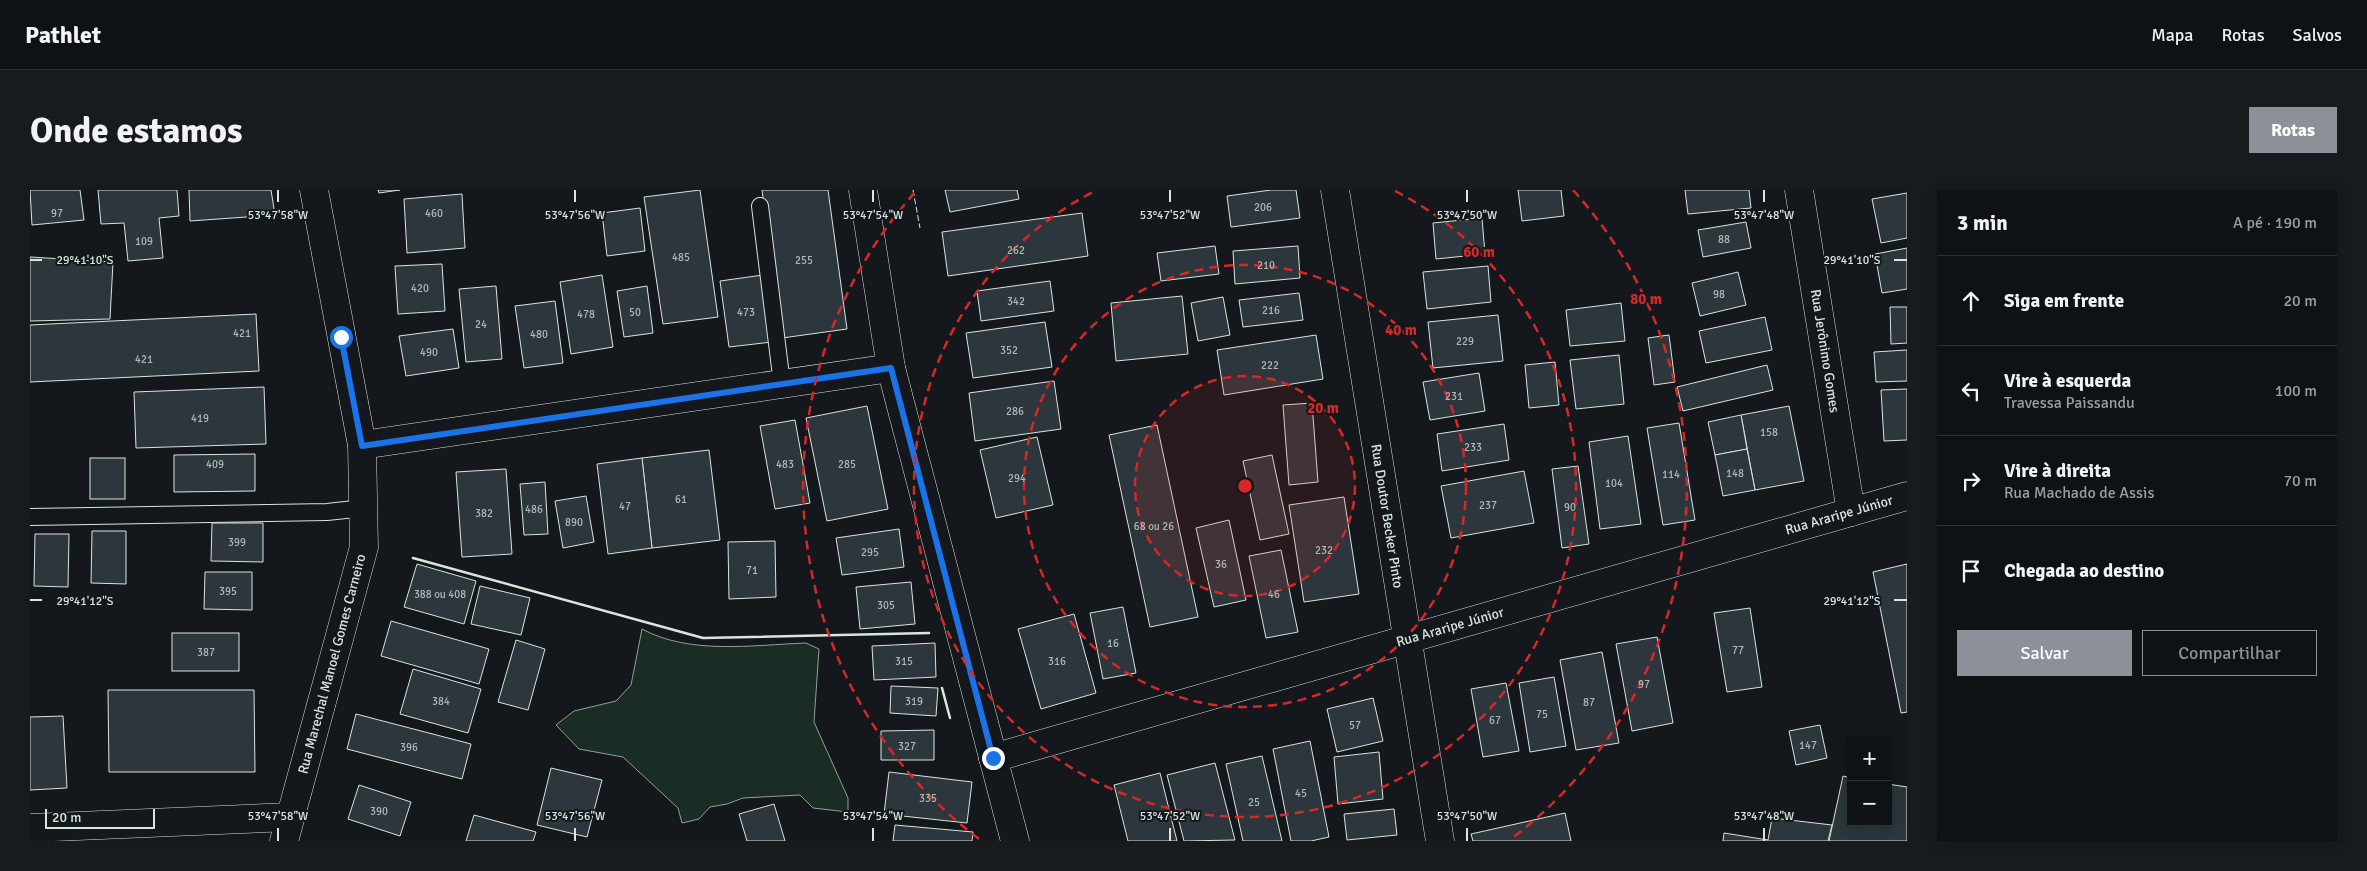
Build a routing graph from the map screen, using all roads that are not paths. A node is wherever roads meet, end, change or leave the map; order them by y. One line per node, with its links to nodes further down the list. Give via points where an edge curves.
1 (314, 190): 8 (street, Rua Marechal Manoel Gomes Carneiro)
2 (863, 190): 6 (street)
3 (1335, 190): 13 (street, Rua Doutor Becker Pinto)
4 (1799, 190): 11 (street, Rua Jerônimo Gomes)
5 (760, 206): 7 (lane)
6 (891, 368): 7 (street); 14 (street)
7 (782, 384): 8 (street)
8 (362, 446): 10 (street, Rua Marechal Manoel Gomes Carneiro)
9 (1907, 496): 11 (street, Rua Araripe Júnior)
10 (364, 508): 12 (lane, via 327,512); 16 (street, Rua Marechal Manoel Gomes Carneiro, via 364,546)
11 (1851, 512): 13 (street, Rua Araripe Júnior)
12 (30, 517)
13 (1407, 639): 14 (street, Rua Araripe Júnior); 18 (street, Rua Doutor Becker Pinto)
14 (993, 758): 17 (street)
15 (30, 828): 16 (street)
16 (287, 829)
17 (1015, 841)
18 (1440, 841)

